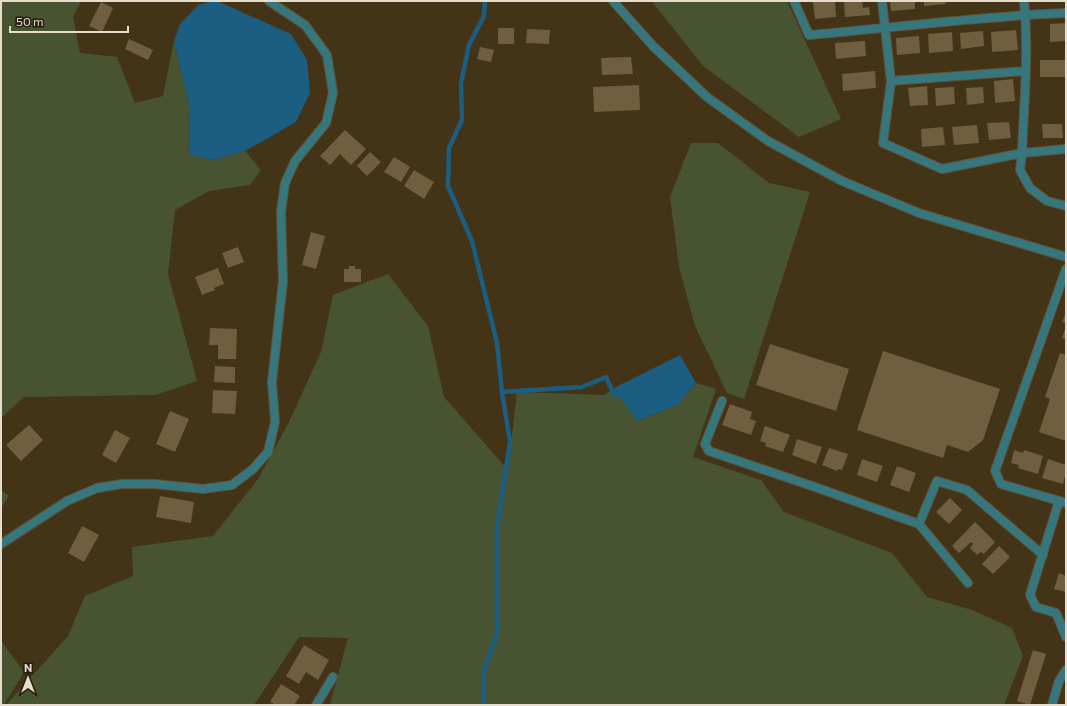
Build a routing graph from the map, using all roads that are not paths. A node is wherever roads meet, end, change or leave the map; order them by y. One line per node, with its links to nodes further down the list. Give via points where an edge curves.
1 (269, 1): 19 (street, via 305,25 327,55 333,93 326,123 295,161 285,184 281,212 283,281 272,382 276,422 268,452 253,469 232,485 203,488 122,484 97,488 66,501)
2 (613, 1): 14 (street, via 653,46 707,97 768,141 842,181 919,213)
3 (794, 1): 8 (street, via 809,35)
4 (882, 1): 8 (street)
5 (1024, 1): 7 (street)
6 (1066, 13): 7 (street)
7 (1025, 15): 8 (street); 9 (street)
8 (885, 29): 10 (street)
9 (1025, 71): 10 (street); 12 (street)
10 (891, 81): 12 (street, via 883,143 942,169)
11 (1066, 149): 12 (street)
12 (1022, 153): 13 (street, via 1020,170 1030,188 1047,201)
13 (1066, 206)
14 (1066, 257)
15 (1066, 269): 17 (street, via 995,472 1001,484)
16 (722, 401): 18 (street, via 706,444 709,451)
17 (1063, 502): 20 (street)
18 (919, 524): 20 (street, via 937,481 967,490); 21 (street)
19 (1, 544)
20 (1042, 555): 22 (street, via 1030,595 1036,607 1056,613)
21 (968, 583)
22 (1066, 637)
23 (1066, 670): 26 (street, via 1059,681)
24 (333, 677): 25 (street)
25 (316, 705)
26 (1052, 705)

